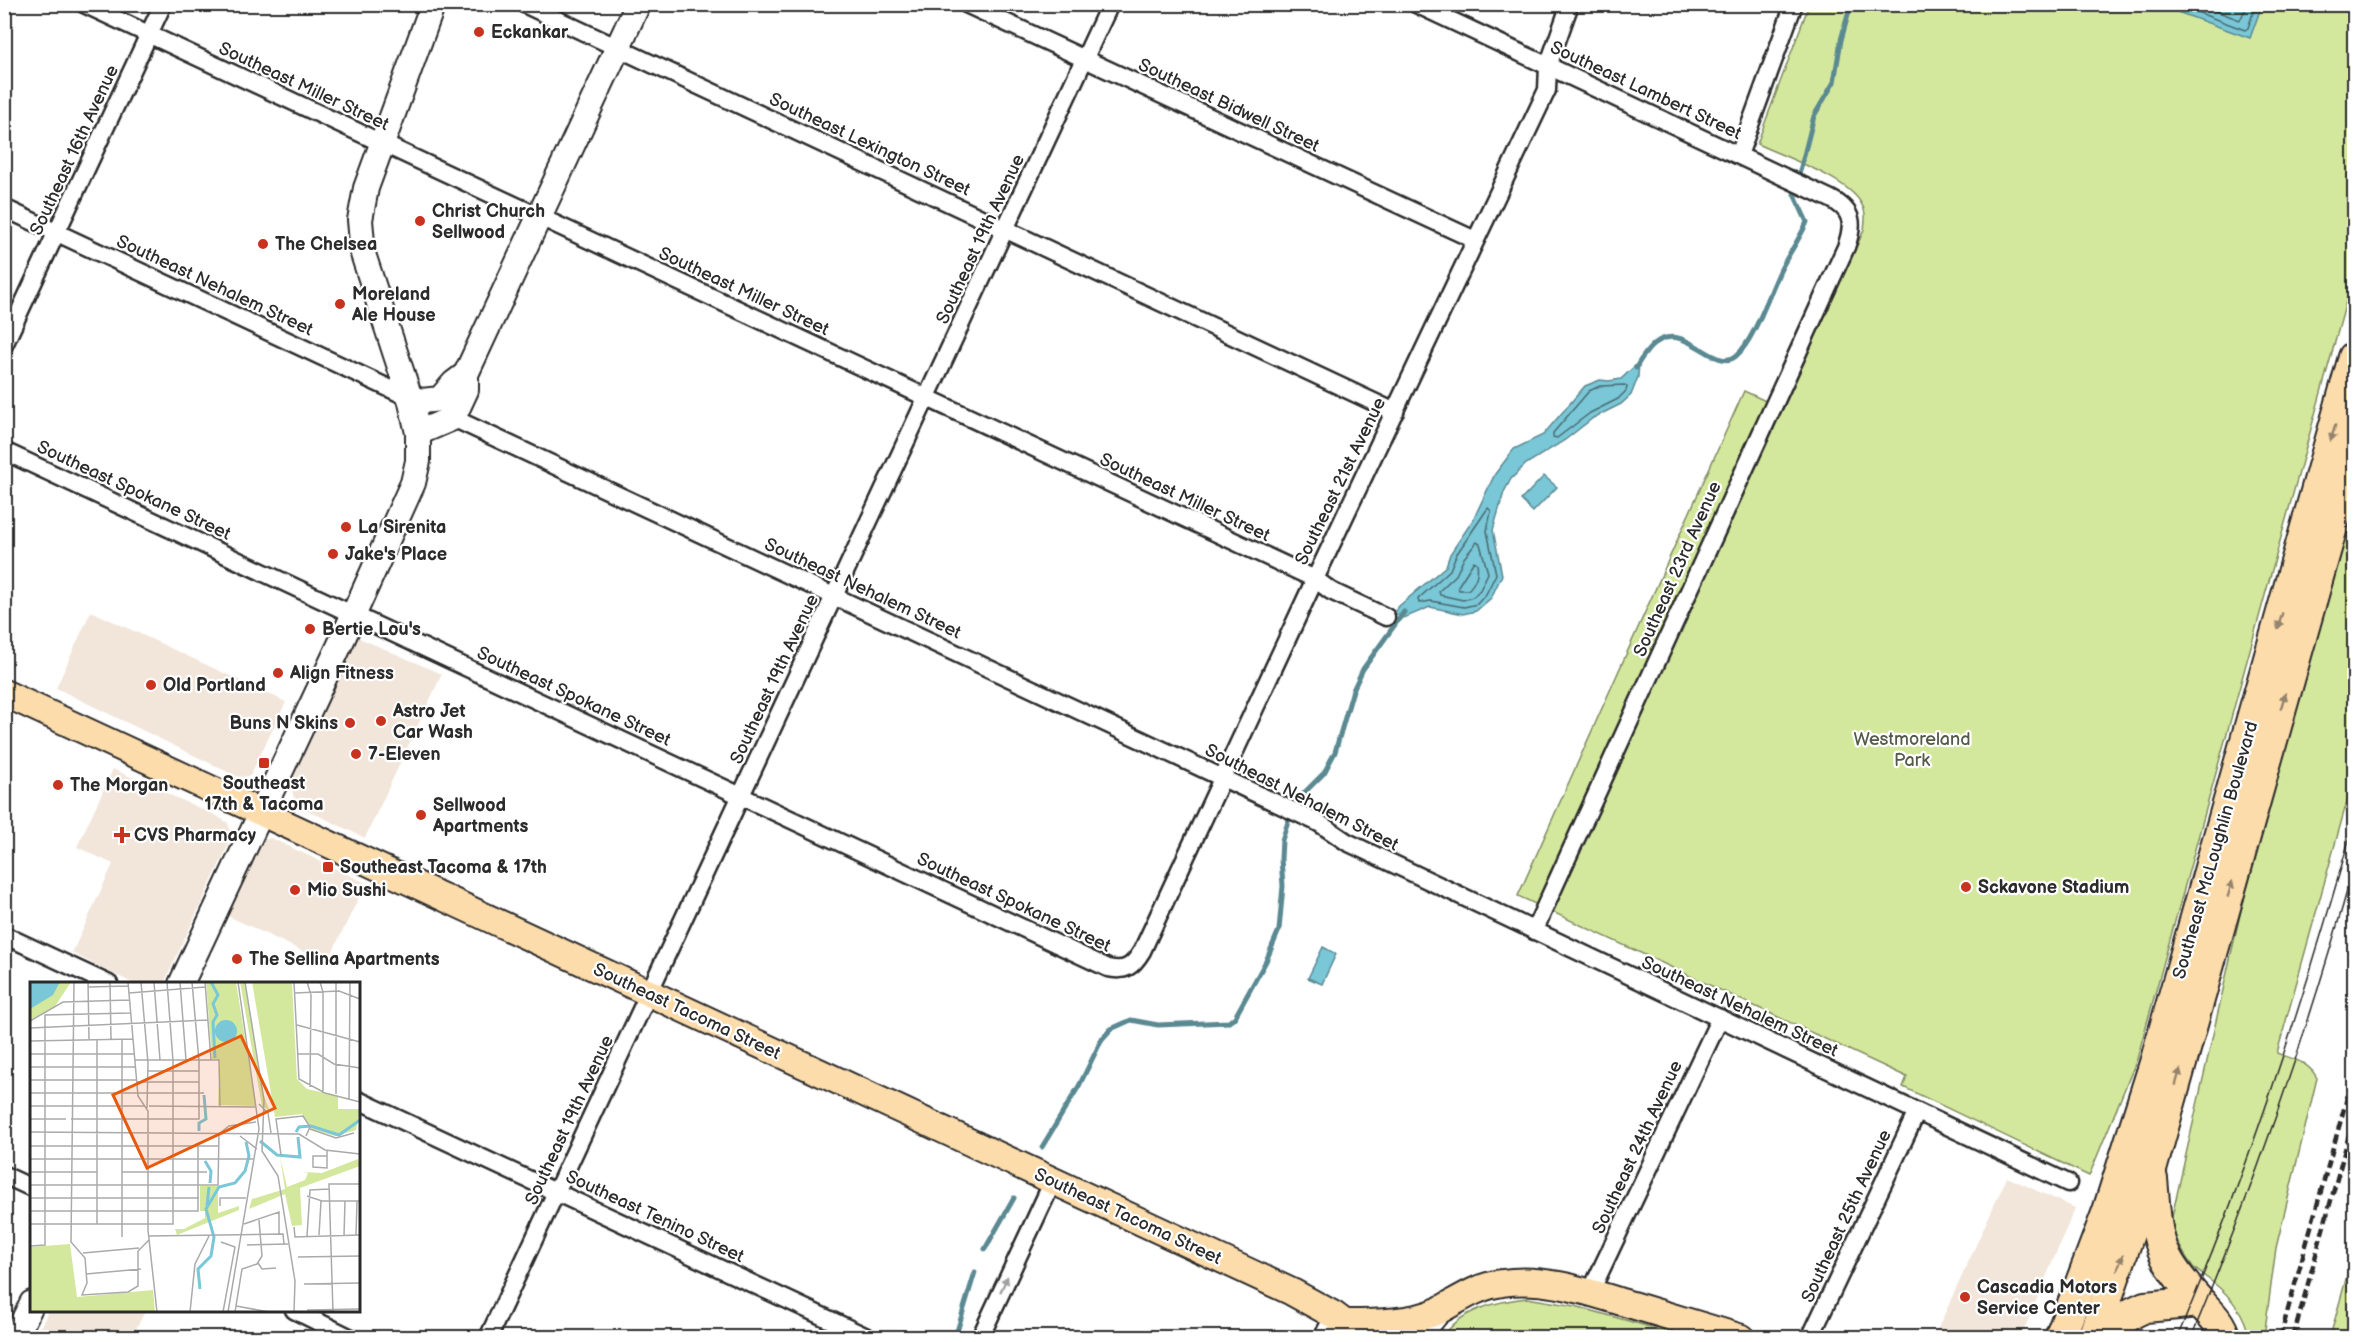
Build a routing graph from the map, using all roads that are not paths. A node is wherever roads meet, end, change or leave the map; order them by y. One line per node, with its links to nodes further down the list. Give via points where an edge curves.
1 (84, 4): 11 (street, Southeast Miller Street)
2 (164, 4): 11 (street, Southeast 16th Avenue)
3 (433, 4): 15 (main road)
4 (524, 4): 12 (street, Southeast Lexington Street)
5 (638, 4): 12 (main road)
6 (966, 4): 13 (street, Southeast Bidwell Street)
7 (1110, 4): 13 (street, Southeast 19th Avenue)
8 (1416, 4): 14 (street, Southeast Lambert Street)
9 (1570, 4): 14 (street, Southeast 21st Avenue)
10 (1794, 4): 16 (street)
11 (149, 35): 15 (street, Southeast Miller Street); 21 (street, Southeast 16th Avenue)
12 (618, 48): 18 (main road); 20 (street, Southeast Lexington Street)
13 (1085, 60): 20 (street, Southeast 19th Avenue); 22 (street, Southeast Bidwell Street)
14 (1548, 66): 16 (street, Southeast Lambert Street); 22 (street, Southeast 21st Avenue, via 1547,90)
15 (383, 144): 18 (street, Southeast Miller Street); 26 (main road, via 362,204 360,235)
16 (1739, 155): 19 (street, Southeast Lambert Street, via 1840,203)
17 (4, 208): 21 (street, Southeast Nehalem Street)
18 (540, 216): 25 (main road); 27 (street, Southeast Miller Street)
19 (1851, 222): 41 (street, Southeast 23rd Avenue, via 1846,247)
20 (1006, 230): 27 (street, Southeast 19th Avenue); 28 (street, Southeast Lexington Street)
21 (57, 233): 23 (street, Southeast 16th Avenue); 26 (street, Southeast Nehalem Street)
22 (1475, 240): 28 (street, Southeast 21st Avenue)
23 (4, 345)
24 (2355, 357): 71 (highway, Southeast McLoughlin Boulevard, one-way to 71, via 2156,1063)
25 (466, 374): 26 (main road, via 440,399); 29 (main road, via 466,390)
26 (410, 398): 30 (main road)
27 (927, 399): 33 (street, Southeast Miller Street); 34 (street, Southeast 19th Avenue)
28 (1395, 412): 33 (street, Southeast 21st Avenue)
29 (453, 418): 30 (main road); 34 (street, Southeast Nehalem Street)
30 (418, 433): 35 (main road, via 414,483)
31 (2355, 449): 50 (highway, Southeast McLoughlin Boulevard, one-way to 31)
32 (4, 452): 35 (street, Southeast Spokane Street)
33 (1315, 579): 36 (street, Southeast Miller Street, via 1331,591); 38 (street, Southeast 21st Avenue)
34 (835, 596): 38 (street, Southeast Nehalem Street); 39 (street, Southeast 19th Avenue)
35 (354, 614): 39 (street, Southeast Spokane Street); 40 (main road)
36 (1386, 617)
37 (4, 693): 40 (main road, Southeast Tacoma Street)
38 (1223, 778): 41 (street, Southeast Nehalem Street); 43 (street, Southeast 21st Avenue, via 1142,951)
39 (742, 795): 43 (street, Southeast Spokane Street, via 1108,968); 46 (street, Southeast 19th Avenue)
40 (261, 813): 45 (main road); 46 (main road, Southeast Tacoma Street)
41 (1534, 932): 47 (street, Southeast Nehalem Street)
42 (4, 935): 44 (street)
43 (1128, 968)
44 (105, 982)
45 (182, 982)
46 (649, 994): 52 (main road, Southeast Tacoma Street); 55 (street, Southeast 19th Avenue)
47 (1720, 1018): 49 (street, Southeast Nehalem Street); 56 (street, Southeast 24th Avenue)
48 (360, 1101): 55 (street, Southeast Tenino Street)
49 (1917, 1112): 53 (street, Southeast Nehalem Street); 70 (street, Southeast 25th Avenue)
50 (2151, 1170): 57 (highway, via 2164,1254); 72 (highway, Southeast McLoughlin Boulevard, one-way to 50)
51 (4, 1175): 54 (street)
52 (1053, 1182): 61 (main road, Southeast Tacoma Street, via 1292,1292); 66 (street, one-way to 52)
53 (2068, 1183)
54 (30, 1187)
55 (557, 1192): 64 (street, Southeast 19th Avenue); 65 (street, Southeast Tenino Street)
56 (1590, 1293): 59 (main road, via 1543,1283 1502,1283 1462,1296); 69 (main road)
57 (2199, 1302): 72 (highway, via 2145,1307); 73 (highway, via 2220,1323)
58 (30, 1306): 62 (main road)
59 (1439, 1311): 61 (main road, via 1389,1323); 68 (main road)
60 (296, 1312): 63 (street)
61 (1348, 1325): 67 (street)
62 (15, 1338)
63 (351, 1338)
64 (488, 1338)
65 (869, 1338)
66 (980, 1338)
67 (1322, 1338)
68 (1417, 1338)
69 (1742, 1338)
70 (1810, 1338)
71 (2060, 1338)
72 (2094, 1338)
73 (2225, 1338)

